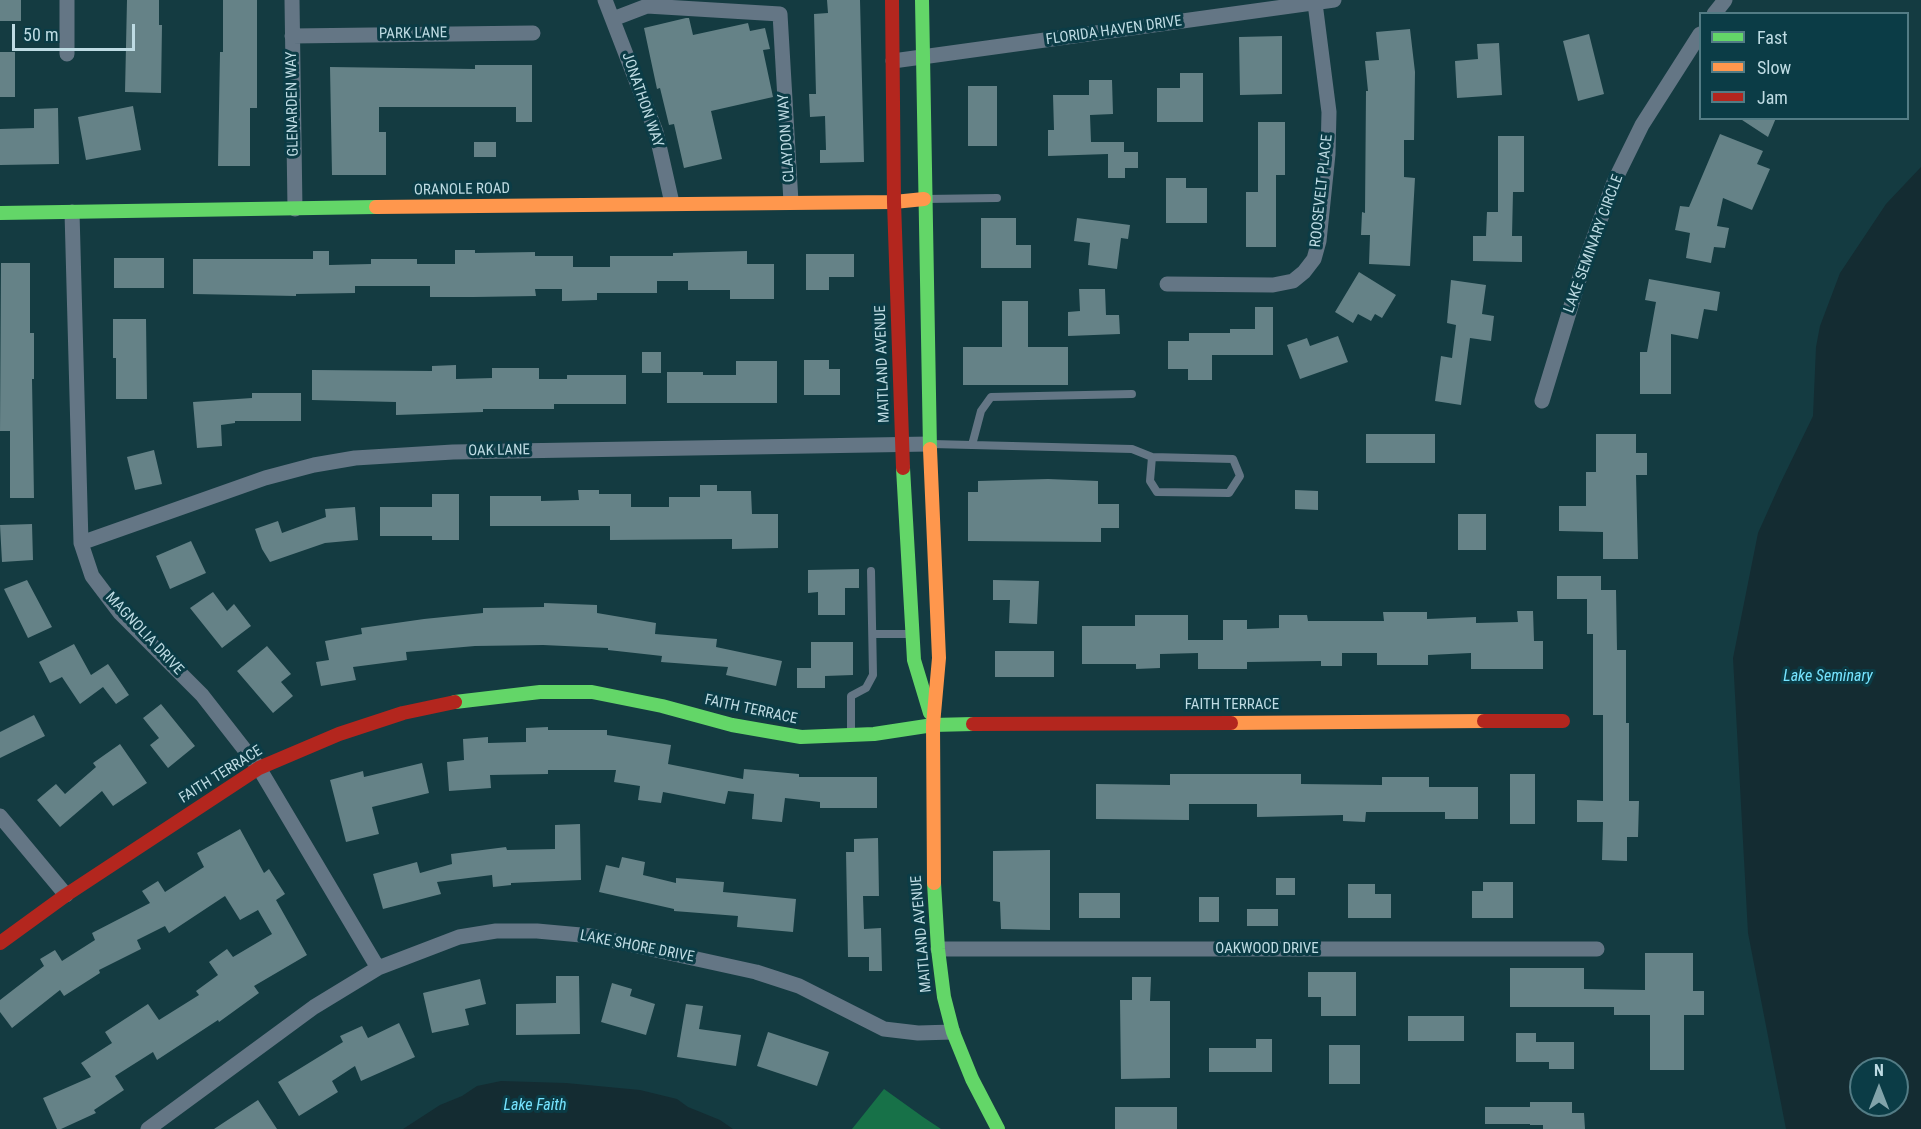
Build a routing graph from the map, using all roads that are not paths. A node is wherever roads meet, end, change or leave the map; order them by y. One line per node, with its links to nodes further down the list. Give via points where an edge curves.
1 (67, 0): 15 (street)
2 (292, 0): 13 (street, GLENARDEN WAY)
3 (605, 0): 11 (street, JONATHON WAY)
4 (892, 0): 17 (street, MAITLAND AVENUE)
5 (922, 0): 16 (street, MAITLAND AVENUE)
6 (1334, 0): 8 (street, FLORIDA HAVEN DRIVE)
7 (1725, 0): 10 (street)
8 (1315, 1): 9 (street, FLORIDA HAVEN DRIVE); 26 (street, ROOSEVELT PLACE, via 1329,112 1328,154 1314,259 1293,281 1274,285)
9 (1274, 4): 16 (street, FLORIDA HAVEN DRIVE)
10 (1716, 12)
11 (613, 19): 20 (street, CLAYDON WAY, via 647,6 780,14); 22 (street, JONATHON WAY, via 656,132)
12 (533, 33): 13 (street, PARK LANE)
13 (292, 36): 23 (street, GLENARDEN WAY)
14 (1699, 37): 28 (street, LAKE SEMINARY CIRCLE, via 1642,125 1614,182)
15 (67, 54)
16 (923, 57): 17 (street, FLORIDA HAVEN DRIVE); 19 (street, MAITLAND AVENUE)
17 (893, 62): 21 (street, MAITLAND AVENUE)
18 (997, 198): 19 (lane)
19 (924, 199): 21 (street, ORANOLE ROAD); 29 (street, MAITLAND AVENUE)
20 (791, 202): 21 (street, ORANOLE ROAD); 22 (street, ORANOLE ROAD)
21 (894, 202): 30 (street, MAITLAND AVENUE)
22 (672, 203): 23 (street, ORANOLE ROAD)
23 (295, 208): 24 (street, ORANOLE ROAD)
24 (72, 212): 25 (street, ORANOLE ROAD); 33 (street, MAGNOLIA DRIVE)
25 (0, 213)
26 (1167, 284)
27 (1132, 394): 31 (lane, via 991,397 981,411)
28 (1542, 401)
29 (930, 444): 30 (street, OAK LANE); 31 (lane); 38 (street, MAITLAND AVENUE, via 939,658)
30 (902, 445): 33 (street, OAK LANE, via 453,452 355,458 266,478); 36 (street, MAITLAND AVENUE)
31 (972, 445): 32 (lane, via 1132,449)
32 (1152, 457): 32 (lane, via 1233,459 1240,476 1229,493 1158,492 1150,481)
33 (81, 543): 40 (street, MAGNOLIA DRIVE, via 92,576 120,613 202,695)
34 (871, 571): 35 (lane)
35 (873, 634): 36 (lane); 39 (lane, via 872,680 851,696)
36 (913, 634): 38 (street, MAITLAND AVENUE, via 914,660)
37 (1563, 721): 38 (street, FAITH TERRACE)
38 (933, 725): 39 (street, FAITH TERRACE); 44 (street, MAITLAND AVENUE)
39 (851, 735): 40 (street, FAITH TERRACE, via 801,737 772,733 592,692 540,692 403,713 339,734)
40 (259, 768): 42 (street, FAITH TERRACE); 46 (street, MAGNOLIA DRIVE)
41 (0, 816): 42 (street)
42 (66, 895): 43 (street, FAITH TERRACE)
43 (0, 943)
44 (938, 949): 45 (street, OAKWOOD DRIVE); 47 (street, MAITLAND AVENUE)
45 (1597, 949)
46 (378, 968): 47 (street, LAKE SHORE DRIVE, via 459,937 496,931 592,936 756,972 799,986 884,1029); 48 (street, LAKE SHORE DRIVE, via 314,1006)
47 (953, 1032): 49 (street, MAITLAND AVENUE)
48 (148, 1129)
49 (998, 1129)

